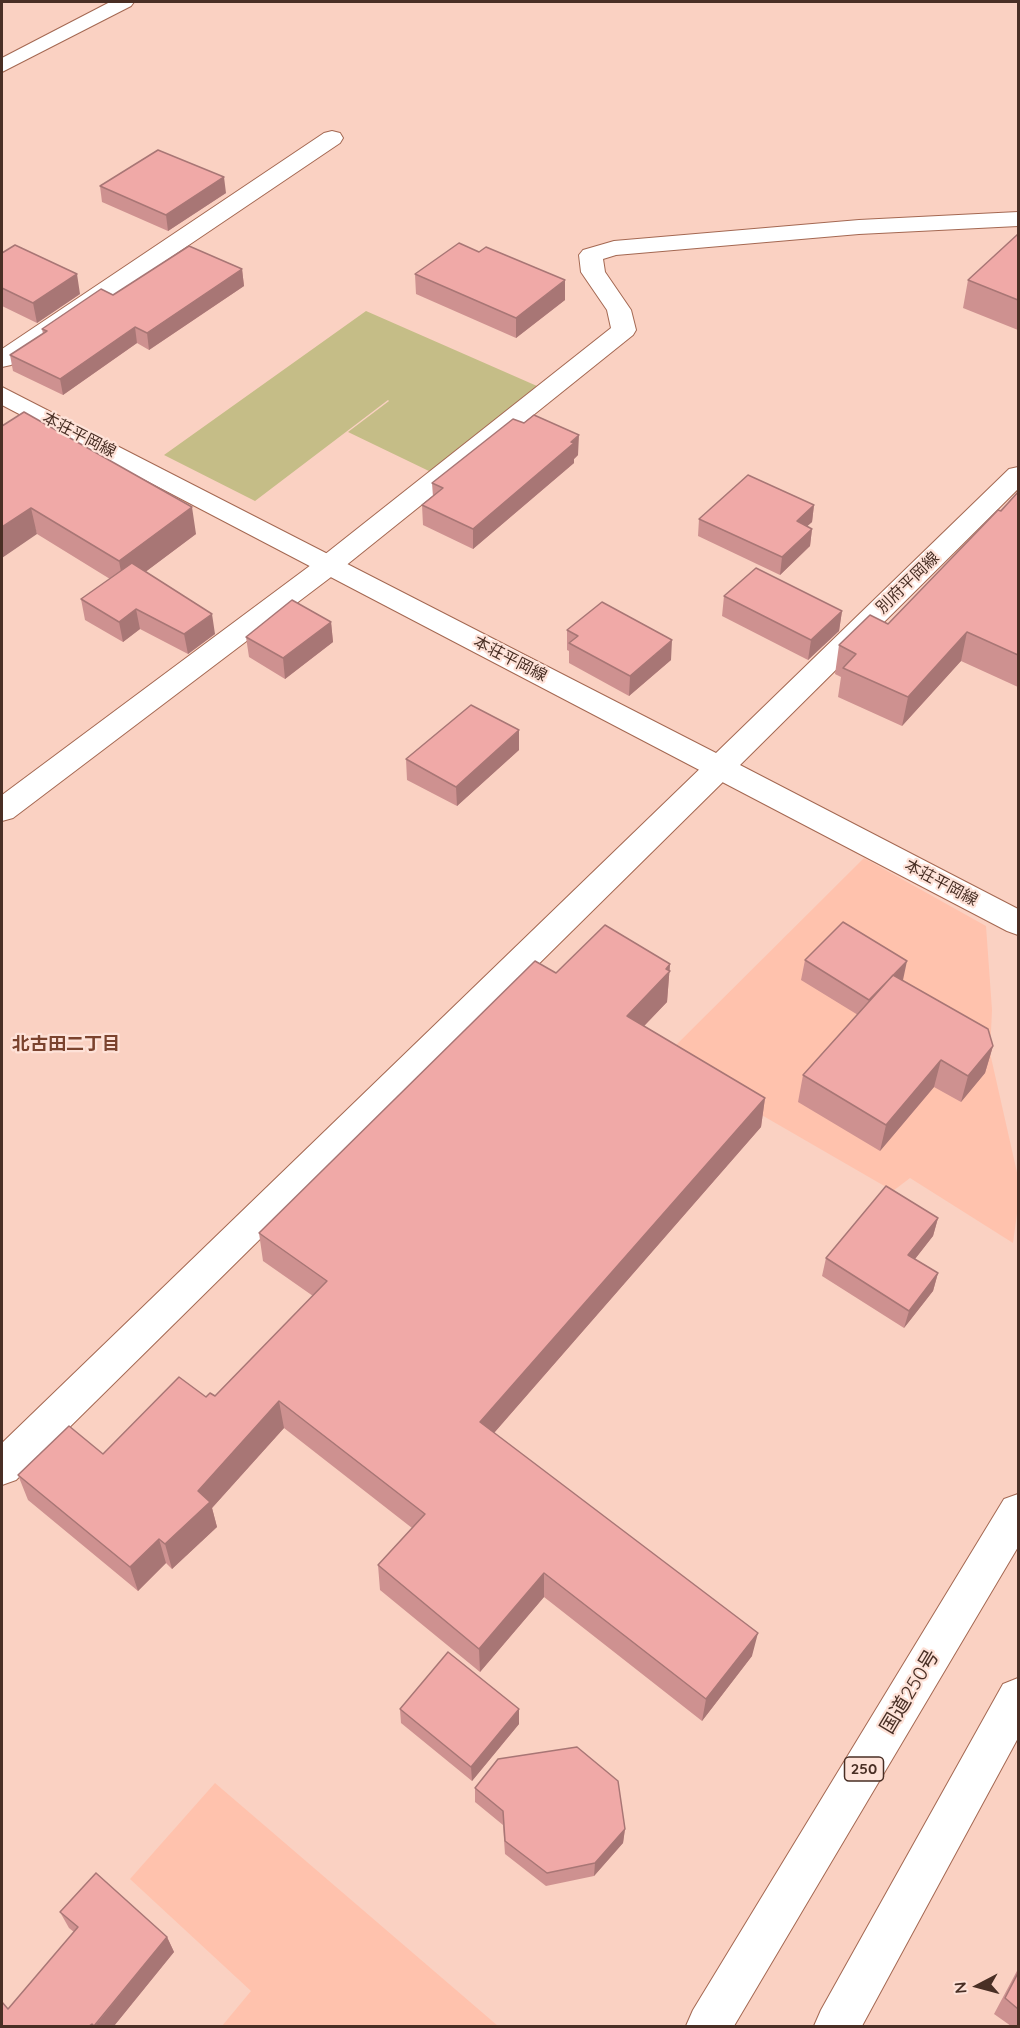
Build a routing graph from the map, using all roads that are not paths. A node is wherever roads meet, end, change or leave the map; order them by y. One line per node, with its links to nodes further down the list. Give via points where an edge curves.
1 (124, 2): 2 (main road)
2 (2, 66)
3 (332, 138): 5 (main road)
4 (1018, 219): 8 (main road, via 859,227 614,248 591,255 593,272 619,310 624,330)
5 (2, 360)
6 (2, 395): 8 (main road, 本荘平岡線)
7 (1018, 475): 9 (main road, 別府平岡線)
8 (329, 565): 9 (main road, 本荘平岡線); 10 (main road)
9 (720, 767): 11 (main road, 本荘平岡線); 12 (main road, 別府平岡線)
10 (2, 810)
11 (1018, 923)
12 (2, 1468)
13 (1018, 1512): 15 (main road, 国道250号 / 250)
14 (1018, 1698): 16 (main road)
15 (709, 2026)
16 (837, 2026)

